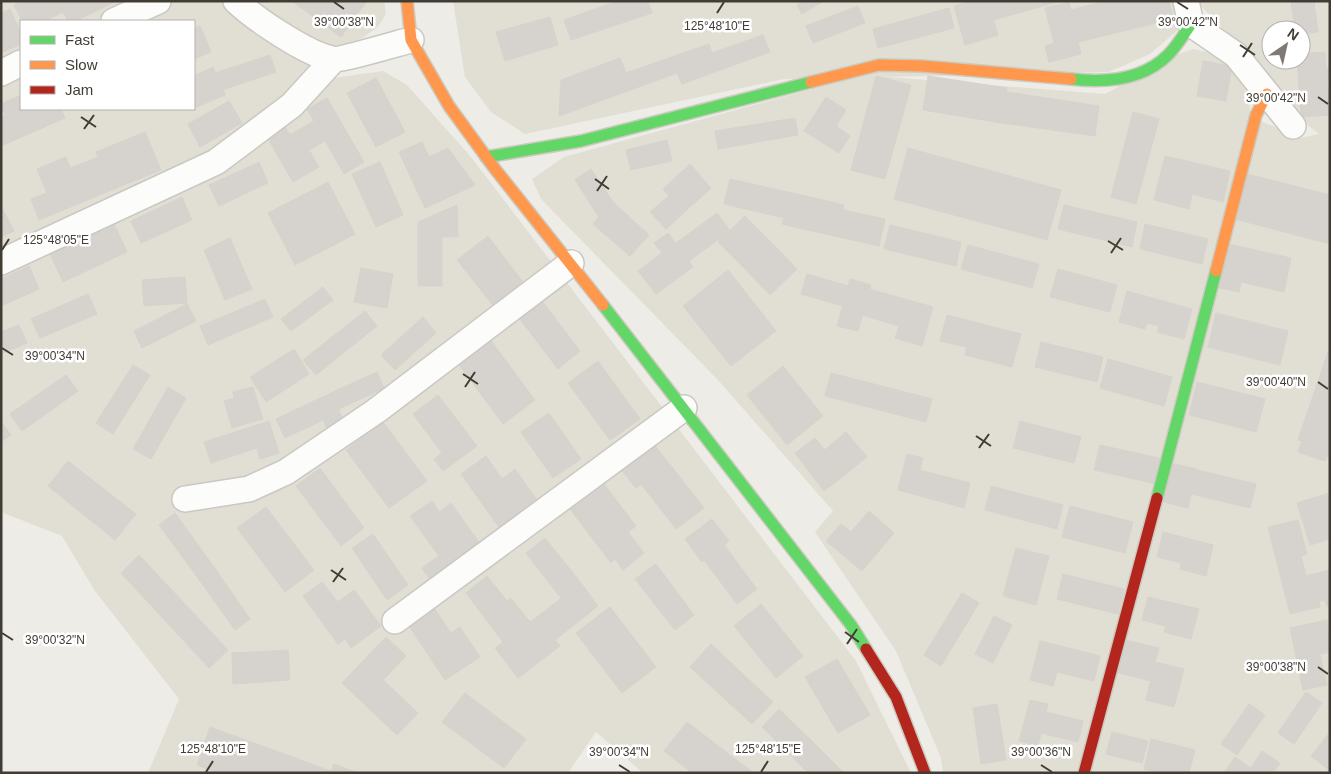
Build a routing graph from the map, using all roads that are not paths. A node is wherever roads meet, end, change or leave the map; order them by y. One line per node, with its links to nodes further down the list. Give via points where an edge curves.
1 (158, 1): 5 (street)
2 (236, 1): 7 (street, via 248,13 295,43)
3 (406, 1): 6 (street)
4 (1188, 13): 10 (street, via 1236,55); 12 (street, via 1168,55 1144,73 1099,82 879,65 581,141)
5 (116, 20)
6 (411, 40): 7 (street); 12 (street, via 449,106)
7 (333, 60): 13 (street, via 292,105 216,162)
8 (20, 63): 9 (street)
9 (1, 72)
10 (1267, 94): 11 (street); 19 (street, via 1256,115)
11 (1293, 126)
12 (486, 157): 14 (street)
13 (1, 262)
14 (571, 263): 15 (street); 16 (street, via 376,411 286,472 249,489)
15 (684, 408): 17 (street); 18 (street, via 851,625 896,698)
16 (185, 499)
17 (395, 622)
18 (924, 773)
19 (1084, 773)

